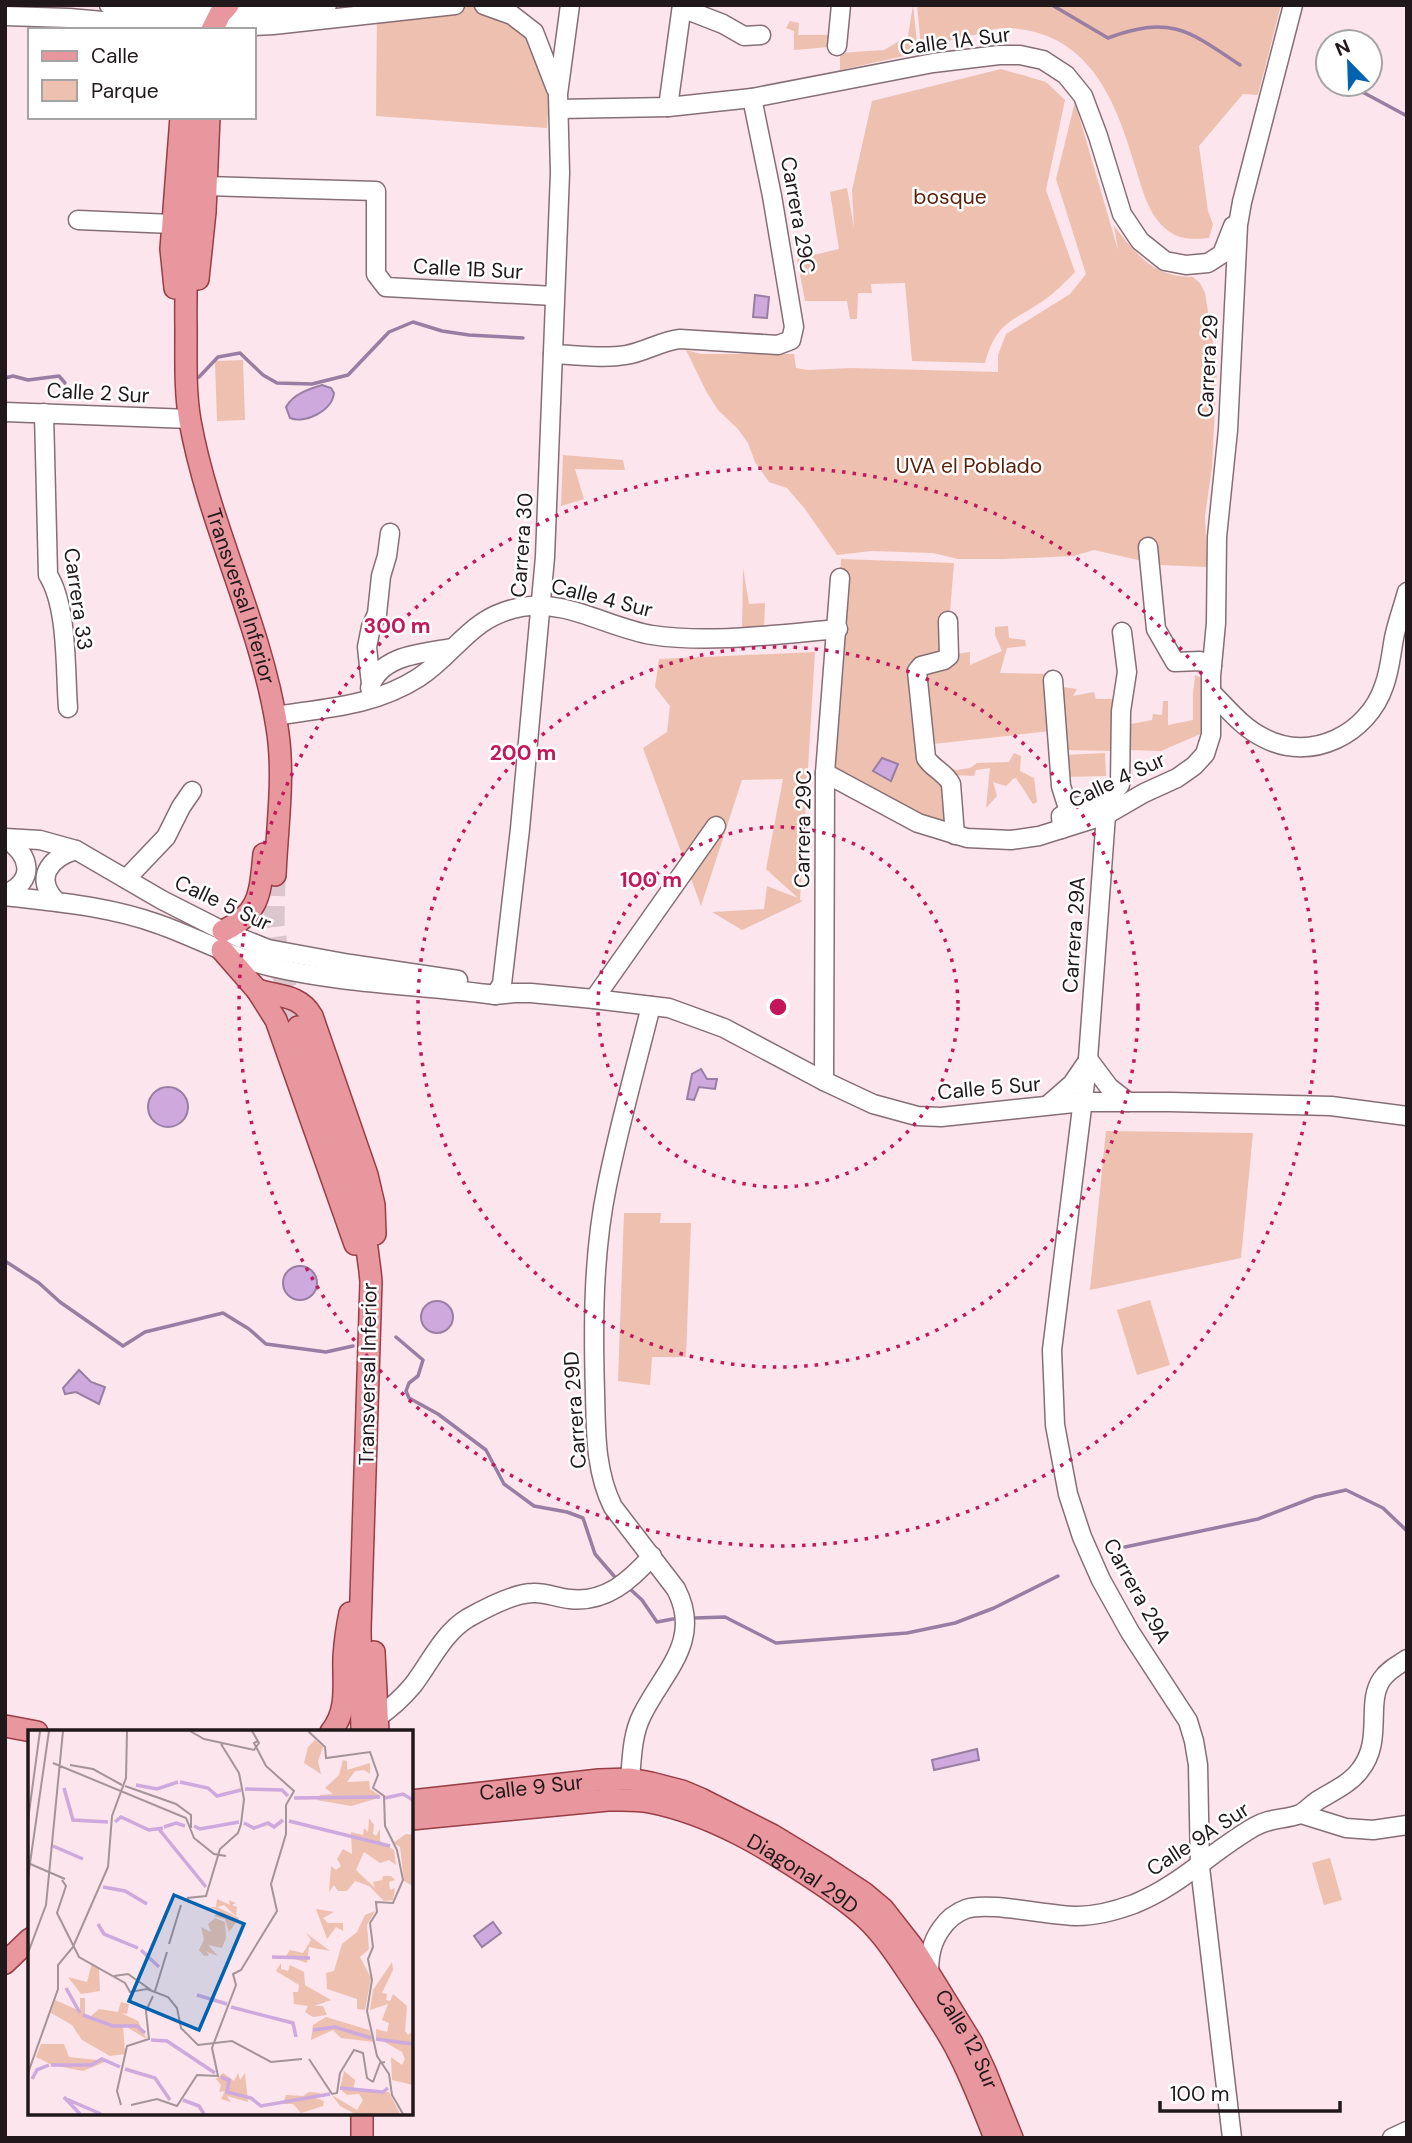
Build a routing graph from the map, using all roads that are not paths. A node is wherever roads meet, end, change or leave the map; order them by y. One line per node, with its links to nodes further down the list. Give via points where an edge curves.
1 (109, 5): 10 (street)
2 (327, 5): 10 (street)
3 (455, 5): 10 (street, via 273,25)
4 (486, 5): 12 (street, via 512,15)
5 (570, 5): 11 (street, Carrera 30)
6 (1293, 5): 20 (street, Carrera 29)
7 (682, 7): 13 (street, via 744,36); 17 (street)
8 (840, 10): 14 (street)
9 (5, 16): 10 (street, via 170,27)
10 (217, 21)
11 (566, 25): 12 (street, via 547,33); 16 (street, Carrera 30)
12 (534, 32): 16 (street, Carrera 30)
13 (761, 35)
14 (837, 46)
15 (752, 98): 17 (street, Calle 1A Sur); 20 (street, Calle 1A Sur, via 933,63 1020,55 1043,60 1066,75 1083,96 1122,214 1140,241 1165,261 1208,263 1222,254); 25 (street, Carrera 29C, via 794,327 791,340 778,345 680,339 624,356)
16 (558, 101): 17 (street, Calle 1A Sur); 23 (street, Carrera 30)
17 (668, 107)
18 (195, 120): 19 (main road, Transversal Inferior); 22 (main road); 24 (main road, Transversal Inferior)
19 (206, 187): 23 (street, Calle 1B Sur, via 376,191 376,274 386,287); 24 (main road, Transversal Inferior, via 200,264)
20 (1242, 202): 38 (street, Carrera 29)
21 (79, 220): 22 (street)
22 (172, 224): 24 (main road, via 171,264)
23 (554, 296): 25 (street, Carrera 30)
24 (186, 320): 28 (main road, Transversal Inferior)
25 (553, 354): 33 (street, Carrera 30)
26 (5, 412): 27 (street, Calle 2 Sur)
27 (44, 413): 28 (street, Calle 2 Sur); 44 (street, Carrera 33, via 48,575 61,604)
28 (190, 419): 43 (main road, Transversal Inferior, via 211,510 257,638)
29 (390, 533): 40 (street, via 367,647)
30 (1148, 547): 38 (street, via 1156,629 1175,662 1200,661)
31 (841, 578): 35 (street, Carrera 29C)
32 (1407, 592): 45 (street, via 1384,686 1373,709 1355,729 1333,742 1299,747 1266,739)
33 (541, 606): 35 (street, Calle 4 Sur, via 626,630 691,638); 37 (street, Calle 4 Sur, via 492,617); 62 (street, Carrera 30)
34 (948, 621): 53 (street, via 949,656 917,671 926,758 951,784)
35 (838, 629): 47 (street, Carrera 29C)
36 (1122, 632): 49 (street, via 1127,672 1121,711 1120,785 1111,795)
37 (452, 648): 40 (street, via 394,661 378,672); 42 (street, Calle 4 Sur, via 418,678)
38 (1212, 666): 41 (street, Carrera 29)
39 (1053, 680): 49 (street, via 1060,786)
40 (371, 684): 42 (street)
41 (1212, 693): 45 (street); 46 (street, Carrera 29)
42 (368, 702): 43 (street, Calle 4 Sur, via 313,710)
43 (273, 705): 56 (main road, Transversal Inferior, via 281,771); 60 (main road, via 269,709 270,780 260,892 248,914)
44 (68, 708)
45 (1238, 719): 46 (street, via 1222,724)
46 (1211, 735): 50 (street, Calle 4 Sur, via 1206,754 1194,766)
47 (825, 774): 53 (street, Calle 4 Sur, via 918,823); 67 (street, Carrera 29C)
48 (192, 791): 57 (street, via 166,838)
49 (1072, 809): 52 (street, via 1062,816)
50 (1106, 815): 52 (street, Calle 4 Sur); 66 (street, Carrera 29A)
51 (716, 826): 63 (street)
52 (1062, 829): 53 (street, Calle 4 Sur, via 1012,840)
53 (955, 835)
54 (5, 838): 55 (street, Calle 5 Sur, via 40,840); 58 (street, via 19,848 26,864 22,882)
55 (76, 850): 57 (street, Calle 5 Sur); 59 (street, via 58,857 47,870 47,887)
56 (275, 875)
57 (126, 879): 60 (street, Calle 5 Sur)
58 (5, 895): 59 (street, Calle 5 Sur)
59 (57, 902): 60 (street, Calle 5 Sur, via 130,915)
60 (223, 940): 61 (main road); 62 (street, Calle 5 Sur, via 247,961 306,974)
61 (257, 990): 72 (main road, via 281,1032 356,1245); 72 (main road, via 297,1000 312,1016 367,1175 375,1236)
62 (504, 991): 63 (street, Calle 5 Sur)
63 (594, 999): 64 (street, Calle 5 Sur)
64 (650, 1006): 67 (street, Calle 5 Sur, via 724,1028); 73 (street, Carrera 29D, via 607,1188 593,1326 596,1446 606,1493)
65 (298, 1027): 72 (main road, Transversal Inferior, via 359,1204)
66 (1088, 1059): 68 (street, Carrera 29A); 69 (street, via 1101,1079); 70 (street, via 1072,1084)
67 (824, 1081): 70 (street, Calle 5 Sur, via 873,1104 918,1116)
68 (1083, 1102): 69 (street, Calle 5 Sur); 70 (street, Calle 5 Sur); 86 (street, Carrera 29A, via 1052,1350 1055,1425 1068,1494 1101,1580 1188,1721 1198,1765)
69 (1128, 1102): 71 (street, Calle 5 Sur, via 1331,1106)
70 (1048, 1105)
71 (1407, 1116)
72 (369, 1256): 74 (main road, Transversal Inferior)
73 (652, 1556): 76 (street, via 636,1574 604,1595 575,1600 524,1594 466,1619); 81 (street, Carrera 29D, via 683,1603 685,1633 669,1673 635,1733)
74 (362, 1586): 76 (main road, via 373,1604); 79 (main road, via 352,1602 344,1657 345,1700); 80 (main road, Transversal Inferior)
75 (1407, 1659): 83 (street, Calle 9A Sur, via 1380,1682 1368,1759 1358,1773)
76 (378, 1725)
77 (5, 1726): 78 (main road)
78 (28, 1730)
79 (332, 1730)
80 (362, 1730)
81 (643, 1788): 82 (main road, Calle 9 Sur, via 599,1780); 84 (main road, Calle 9 Sur, via 608,1800); 89 (main road, Diagonal 29D, via 682,1791 736,1815 823,1866 883,1909); 92 (main road, Diagonal 29D, via 745,1838 837,1895 878,1931)
82 (413, 1801)
83 (1301, 1814): 85 (street, via 1346,1828); 86 (street, Calle 9A Sur, via 1257,1825)
84 (413, 1819)
85 (1407, 1825)
86 (1200, 1867): 87 (street, Calle 9A Sur, via 1151,1897 1096,1915 966,1909 947,1921); 96 (street, Carrera 29A)
87 (934, 1939): 89 (street, Calle 9A Sur); 91 (street)
88 (28, 1941): 90 (main road)
89 (912, 1946): 91 (main road, Calle 12 Sur)
90 (5, 1964)
91 (929, 1974): 95 (main road, Calle 12 Sur, via 976,2053)
92 (922, 1995): 94 (main road, Calle 12 Sur, via 960,2056)
93 (1407, 2131): 97 (street)
94 (995, 2138)
95 (1012, 2138)
96 (1232, 2138)
97 (1392, 2138)

